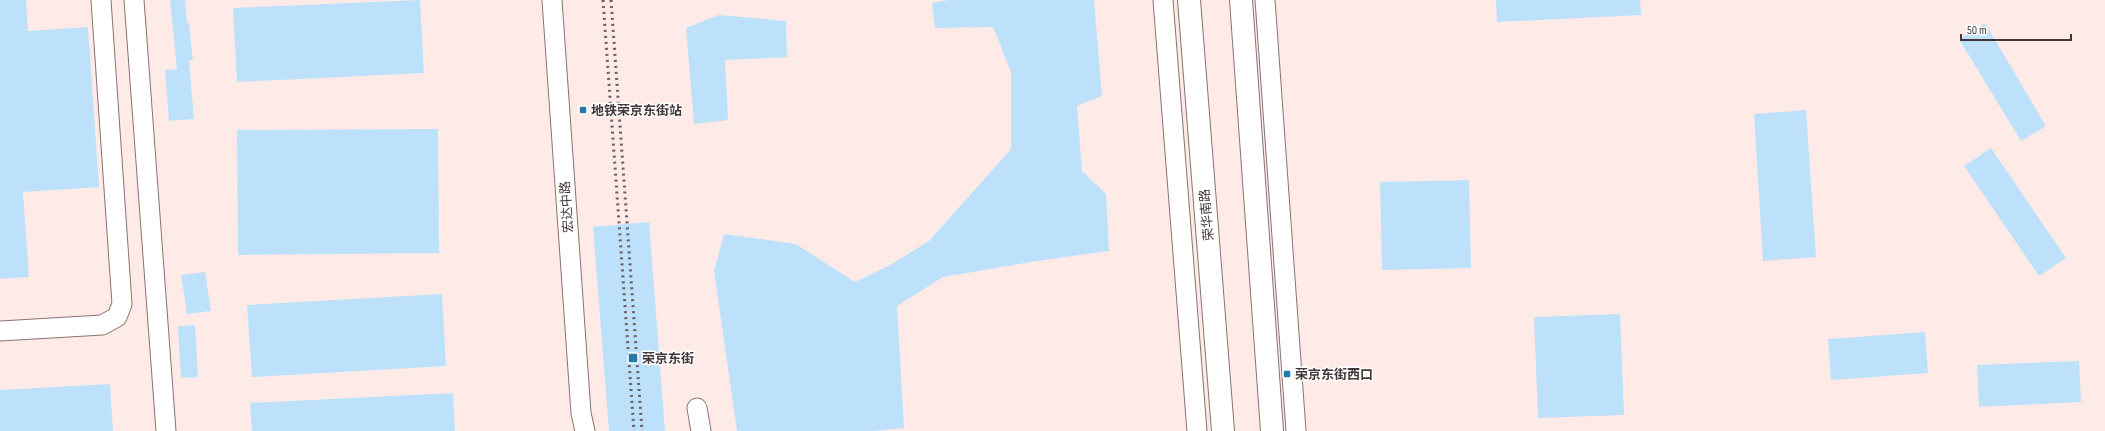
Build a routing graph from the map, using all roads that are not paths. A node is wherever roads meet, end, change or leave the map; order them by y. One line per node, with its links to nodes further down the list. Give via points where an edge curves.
1 (101, 0): 9 (street, via 122,304 117,317 102,325)
2 (134, 0): 13 (street)
3 (552, 0): 12 (street, 宏达中路)
4 (1163, 0): 10 (street)
5 (1189, 0): 8 (main road, 荣华南路)
6 (1241, 0): 17 (main road)
7 (1265, 0): 18 (street)
8 (1212, 289): 10 (street); 16 (main road, 荣华南路)
9 (0, 331)
10 (1191, 351): 15 (street)
11 (697, 408): 14 (street)
12 (582, 425)
13 (166, 431)
14 (701, 431)
15 (1197, 431)
16 (1223, 431)
17 (1272, 431)
18 (1296, 431)

